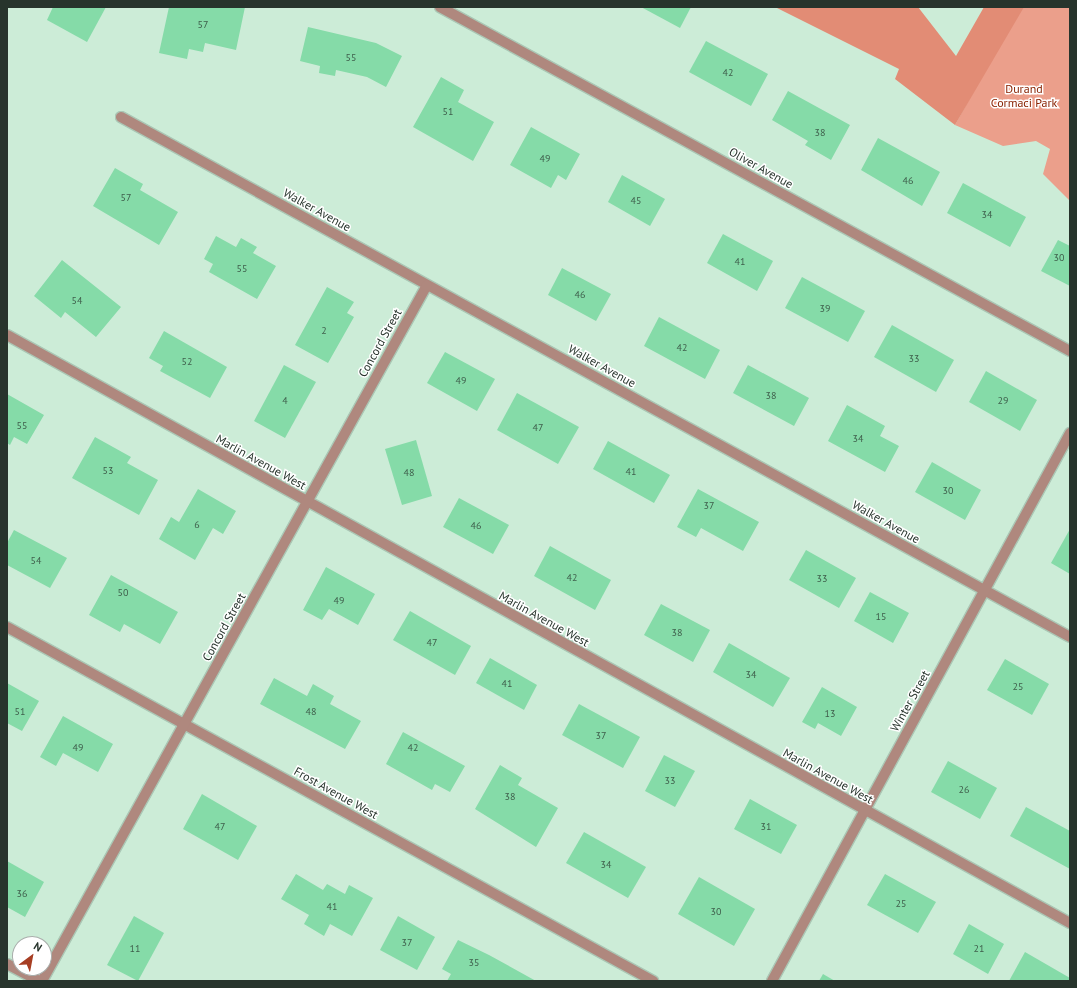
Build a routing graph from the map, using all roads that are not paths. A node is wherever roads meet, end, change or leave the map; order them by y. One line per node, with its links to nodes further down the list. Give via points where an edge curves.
1 (440, 7): 5 (street, Oliver Avenue)
2 (121, 117): 3 (street, Walker Avenue)
3 (427, 285): 7 (street, Concord Street); 8 (street, Walker Avenue)
4 (7, 335): 7 (street, Marlin Avenue West)
5 (1070, 351)
6 (1070, 433): 8 (street, Winter Street)
7 (307, 502): 11 (street, Concord Street); 12 (street, Marlin Avenue West)
8 (985, 591): 10 (street, Walker Avenue); 12 (street, Winter Street)
9 (7, 628): 11 (street, Frost Avenue West)
10 (1070, 637)
11 (186, 726): 16 (street, Concord Street); 17 (street, Frost Avenue West)
12 (865, 811): 13 (street, Marlin Avenue West); 18 (street, Winter Street)
13 (1070, 923)
14 (7, 964): 15 (street)
15 (39, 981)
16 (42, 981)
17 (653, 981)
18 (772, 981)

